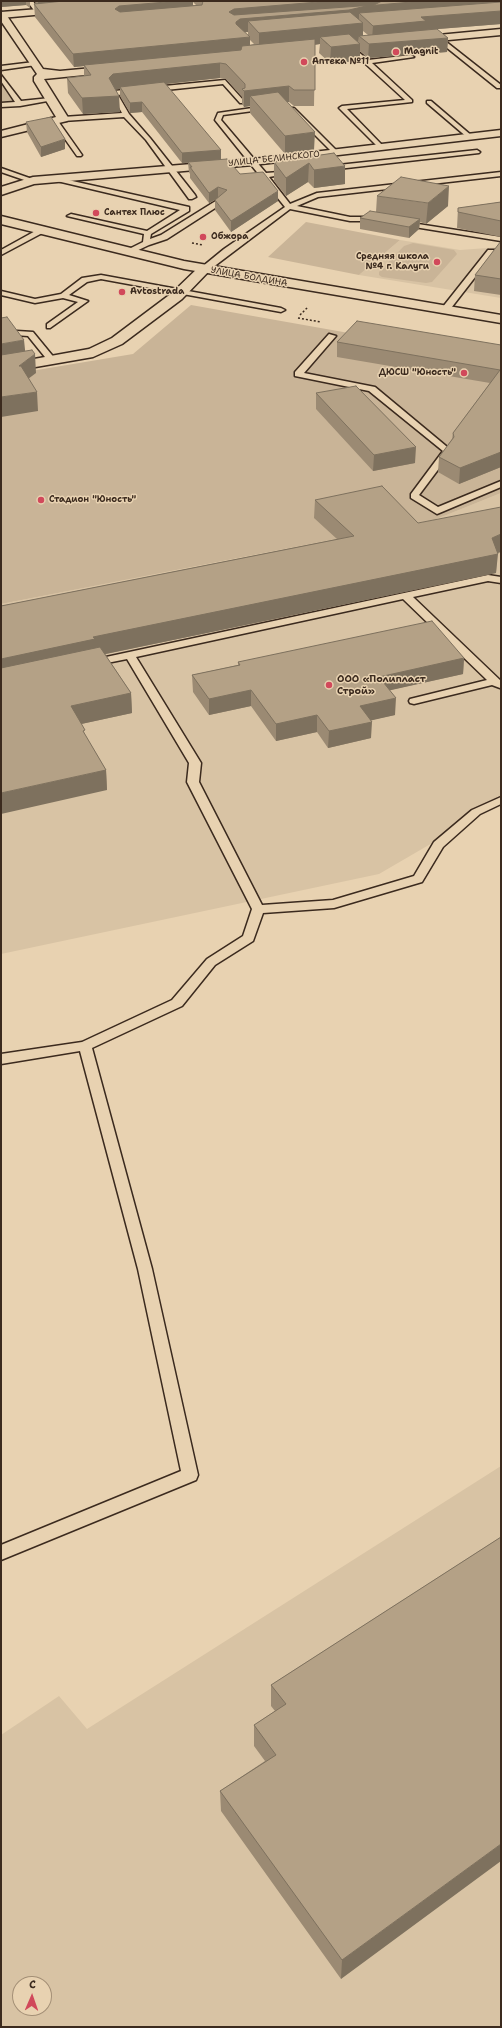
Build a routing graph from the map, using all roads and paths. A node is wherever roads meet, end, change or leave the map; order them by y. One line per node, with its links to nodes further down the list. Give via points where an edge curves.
1 (30, 1): 3 (lane)
2 (77, 9): 3 (street)
3 (38, 12): 4 (street)
4 (1, 15): 12 (street)
5 (501, 32): 6 (street)
6 (438, 38): 7 (street); 17 (lane)
7 (408, 40)
8 (364, 45): 9 (street)
9 (345, 46): 11 (lane)
10 (411, 57): 11 (lane)
11 (367, 62): 28 (lane, via 410,101 342,108)
12 (34, 64): 13 (lane); 15 (street, via 39,71)
13 (1, 68)
14 (124, 71): 15 (street)
15 (47, 74): 18 (street, via 39,78 39,81)
16 (1, 77): 21 (lane)
17 (499, 87)
18 (50, 100): 21 (lane); 24 (street)
19 (242, 102): 23 (lane, via 225,82 114,93)
20 (428, 102): 27 (lane)
21 (20, 104): 22 (lane)
22 (1, 105)
23 (126, 115): 24 (lane); 35 (lane)
24 (59, 121): 25 (street); 31 (lane)
25 (3, 132)
26 (501, 133): 27 (street, УЛИЦА БЕЛИНСКОГО)
27 (470, 137): 28 (street, УЛИЦА БЕЛИНСКОГО)
28 (381, 147): 29 (street, УЛИЦА БЕЛИНСКОГО)
29 (335, 152): 32 (street, УЛИЦА БЕЛИНСКОГО); 32 (lane, via 289,105 220,114 218,120)
30 (477, 152): 33 (lane)
31 (79, 155)
32 (253, 162): 35 (street, УЛИЦА БЕЛИНСКОГО); 38 (lane)
33 (319, 169)
34 (1, 170): 40 (lane)
35 (171, 170): 39 (street, УЛИЦА БЕЛИНСКОГО); 42 (lane)
36 (295, 172): 38 (lane)
37 (501, 174): 44 (lane, via 317,195)
38 (264, 175): 44 (lane)
39 (59, 180): 40 (street, УЛИЦА БЕЛИНСКОГО); 50 (lane, via 186,209)
40 (33, 181): 41 (street, УЛИЦА БЕЛИНСКОГО)
41 (1, 191)
42 (192, 198)
43 (222, 201): 52 (lane, via 164,237)
44 (289, 207): 46 (lane); 56 (lane)
45 (71, 216): 50 (lane)
46 (350, 219): 48 (lane); 51 (lane, via 389,220)
47 (1, 220): 49 (street, УЛИЦА БОЛДИНА)
48 (362, 223)
49 (42, 231): 53 (street, УЛИЦА БОЛДИНА); 55 (lane)
50 (148, 233): 52 (lane)
51 (501, 239)
52 (146, 243): 53 (lane)
53 (130, 252): 56 (street, УЛИЦА БОЛДИНА)
54 (501, 252): 61 (lane, via 491,252)
55 (1, 253)
56 (205, 270): 58 (street); 61 (street, УЛИЦА БОЛДИНА)
57 (1, 293): 59 (lane, via 35,301)
58 (180, 293): 59 (lane, via 101,277 85,280); 60 (lane); 66 (street, via 117,341 93,353)
59 (63, 296): 63 (lane, via 84,301)
60 (281, 310)
61 (445, 310): 62 (street, УЛИЦА БОЛДИНА)
62 (501, 319)
63 (50, 326)
64 (1, 332): 66 (lane, via 30,334)
65 (332, 336): 68 (lane, via 298,374 372,389 448,451 414,496 437,511)
66 (52, 360): 67 (street)
67 (1, 369)
68 (501, 484)
69 (501, 580): 70 (lane, via 488,578)
70 (407, 597): 71 (lane); 73 (lane)
71 (130, 655): 72 (lane); 76 (lane, via 195,763 193,782)
72 (84, 665)
73 (497, 684): 74 (lane)
74 (414, 701)
75 (501, 800): 76 (lane, via 476,812 438,845 418,879 334,904)
76 (258, 908): 77 (lane, via 249,938 211,962 177,1003)
77 (85, 1046): 78 (lane); 79 (lane, via 145,1269 190,1475)
78 (1, 1059)
79 (1, 1553)

